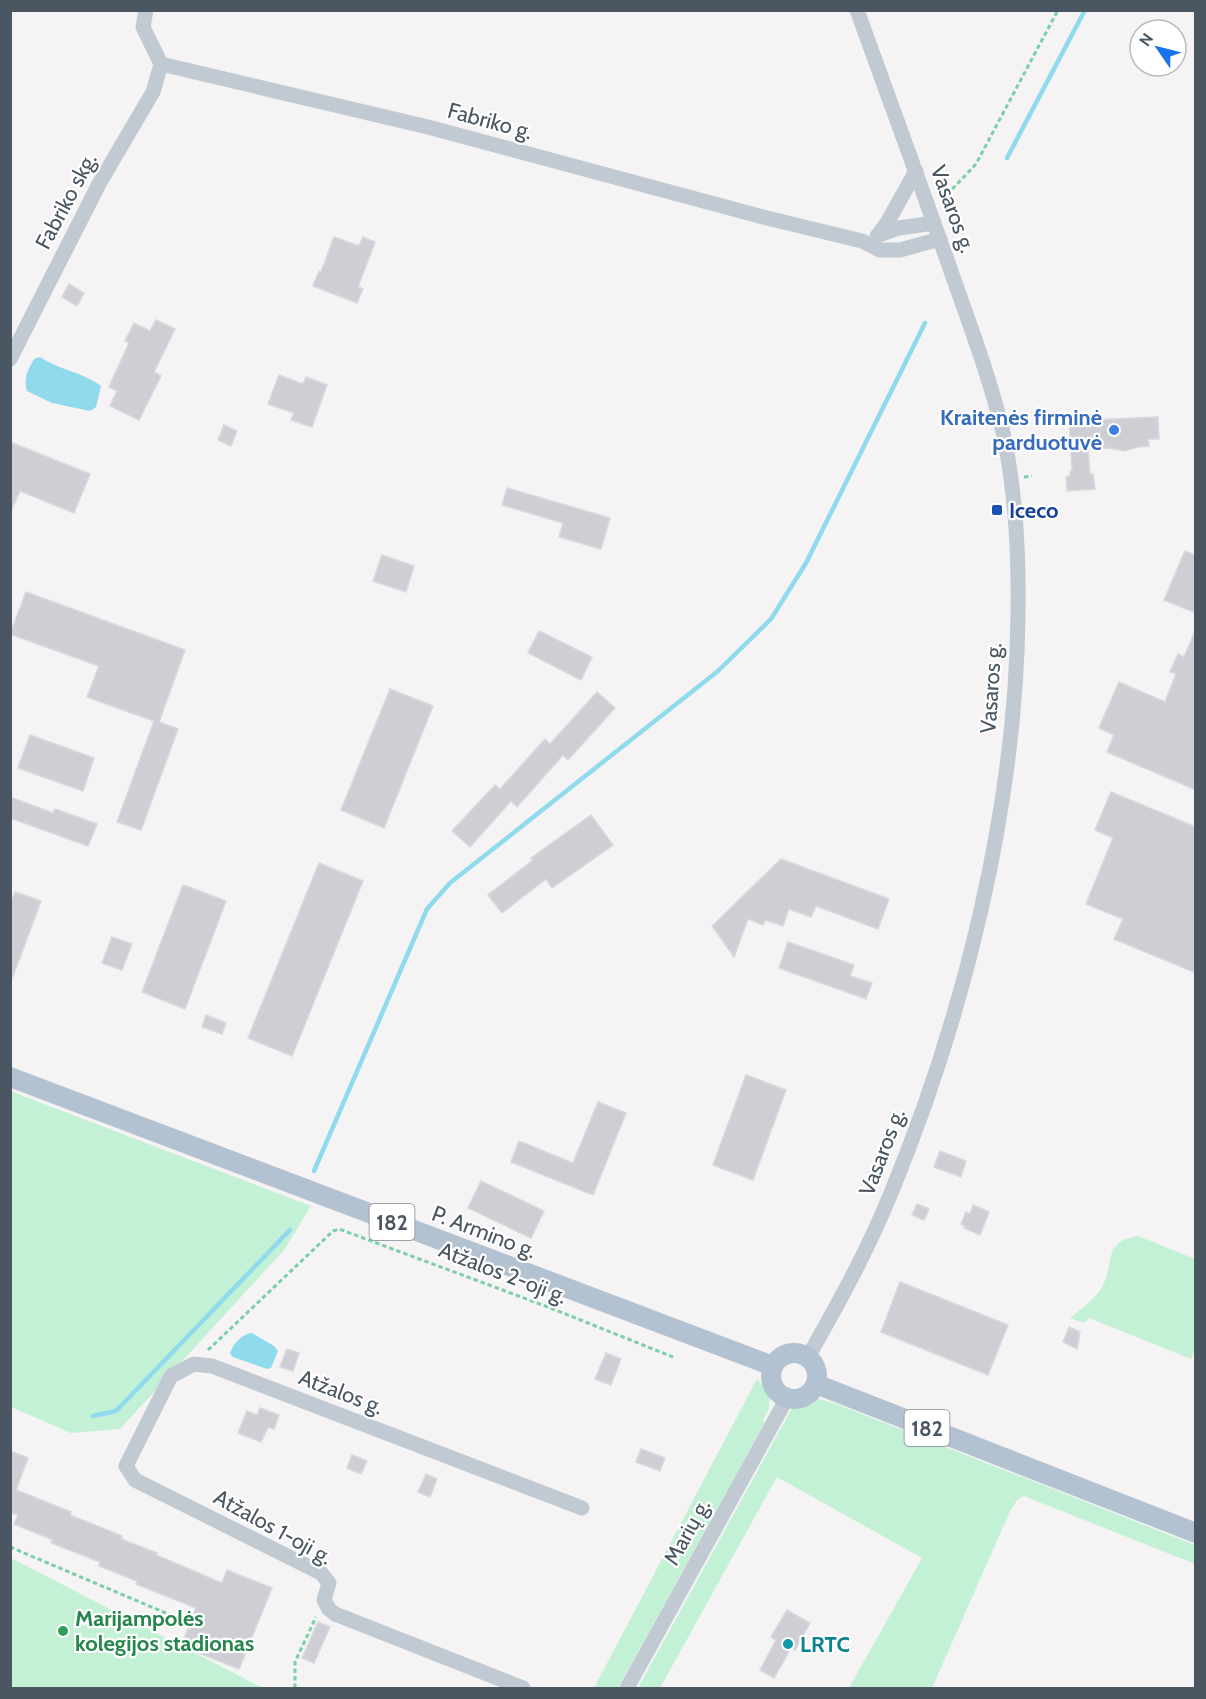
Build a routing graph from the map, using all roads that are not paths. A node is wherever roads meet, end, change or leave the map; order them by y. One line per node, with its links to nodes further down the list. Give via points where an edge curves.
1 (146, 10): 3 (street, via 143,27)
2 (857, 10): 4 (street, Vasaros g.)
3 (161, 64): 8 (street, Fabriko g., via 428,127); 9 (street, Fabriko skg., via 153,92 100,182)
4 (916, 171): 5 (street, Vasaros g.); 6 (street)
5 (932, 217): 6 (street); 7 (street, Vasaros g.)
6 (877, 236): 8 (street)
7 (940, 239): 8 (street, Fabriko g., via 900,250 880,250); 11 (street, Vasaros g., via 990,387 1011,478 1019,583 1012,726 1003,798 978,920 933,1081 891,1194)
8 (862, 241)
9 (10, 359)
10 (10, 1077): 13 (main road, P. Armino g. / 182)
11 (808, 1357): 13 (main road, via 793,1353 778,1359); 14 (main road, via 816,1370)
12 (194, 1364): 16 (street, Atžalos g., via 212,1366); 18 (street, Atžalos 1-oji g., via 171,1376 129,1457 126,1466 135,1480 321,1573 329,1583 324,1599 335,1614)
13 (773, 1366): 15 (main road, via 775,1389)
14 (816, 1384): 15 (main road, via 808,1395); 17 (main road, 182)
15 (787, 1398): 19 (street, Marių g.)
16 (582, 1508)
17 (1196, 1533)
18 (523, 1689)
19 (627, 1689)

